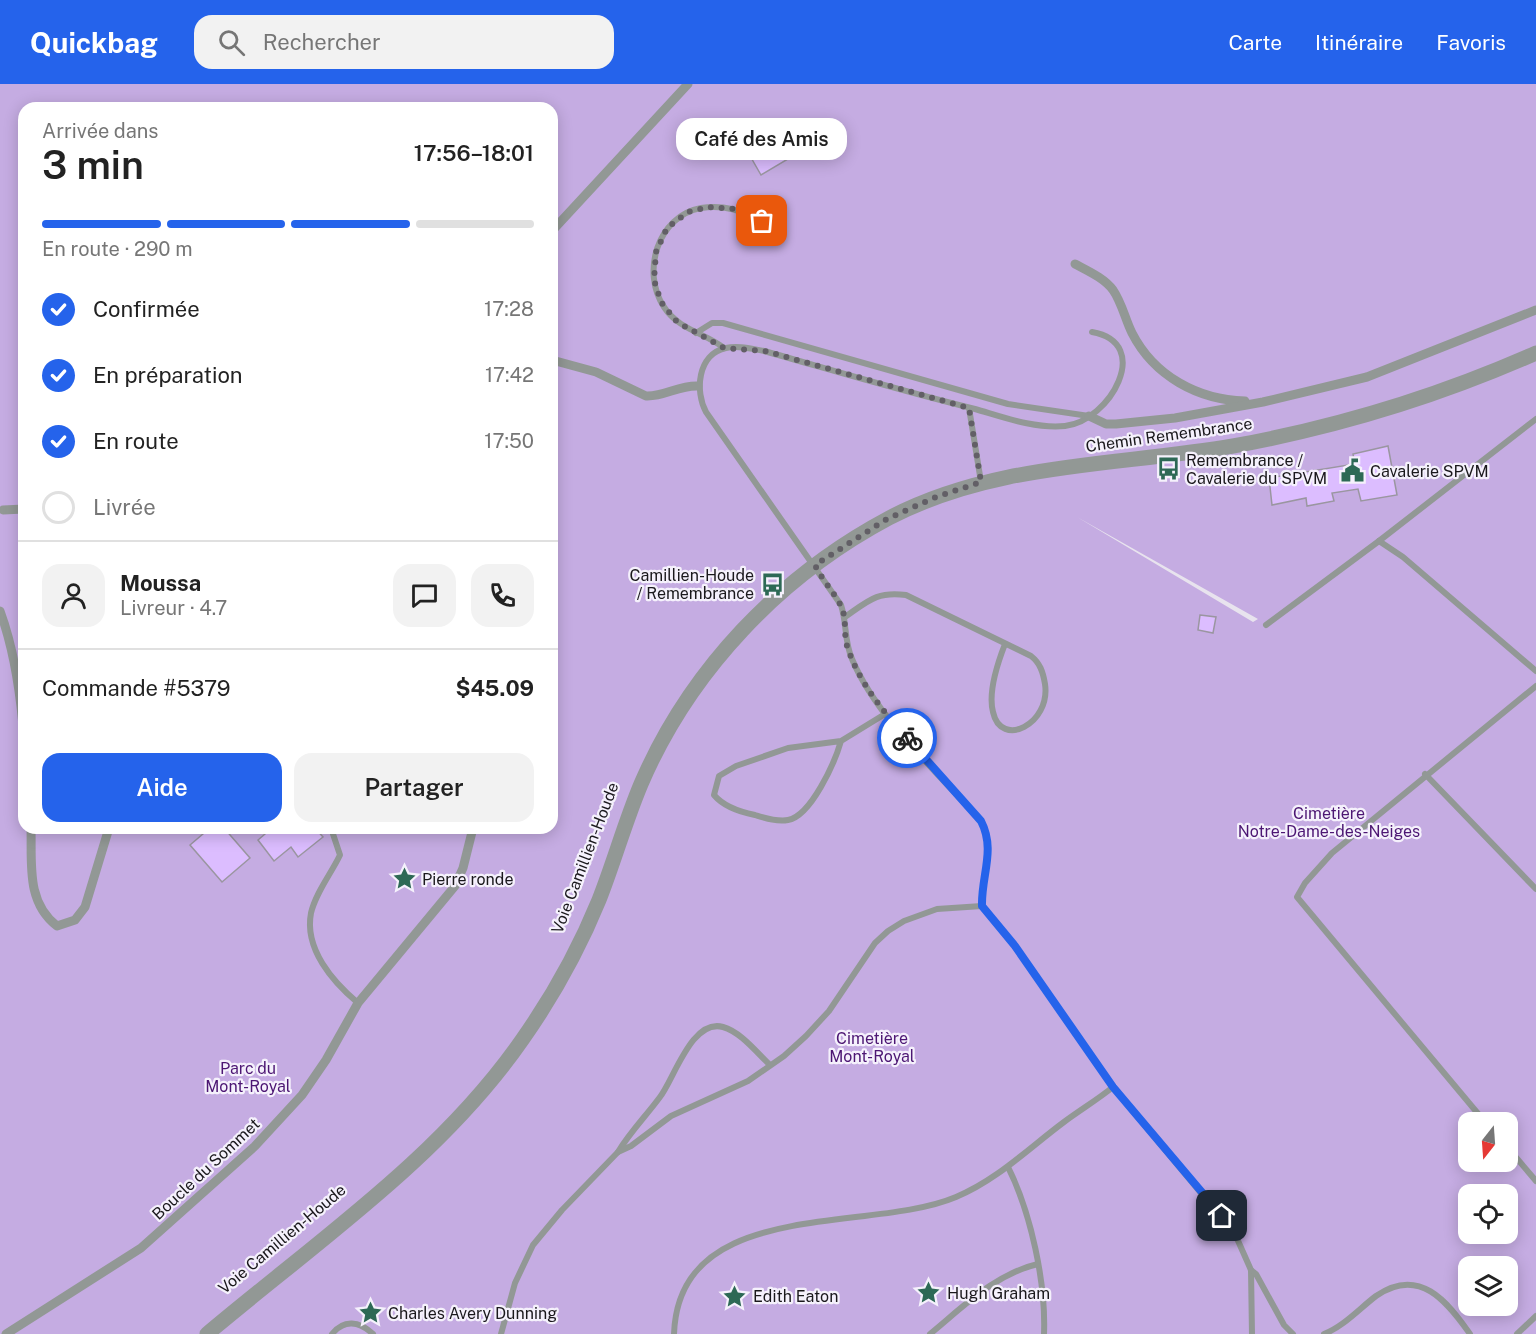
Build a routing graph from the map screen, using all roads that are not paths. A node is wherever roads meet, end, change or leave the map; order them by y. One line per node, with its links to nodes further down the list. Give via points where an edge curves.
1 (688, 84): 3 (street)
2 (762, 221): 7 (lane, via 737,209 709,207 688,212 667,228 654,259 656,291 671,316)
3 (558, 225)
4 (1075, 264): 12 (street, via 1113,290 1138,342 1166,374 1212,398)
5 (1536, 310): 12 (street, via 1367,377)
6 (1092, 332): 14 (lane, via 1111,338 1119,351 1122,368 1113,395)
7 (696, 333): 8 (lane); 14 (lane, via 712,323 723,323 1008,404)
8 (724, 348): 11 (lane, via 709,361); 13 (lane, via 765,351)
9 (1536, 353): 16 (street, Chemin Remembrance, via 1386,410 1320,427 1208,450 1039,470)
10 (558, 362): 11 (street, via 596,372 646,396 687,385)
11 (698, 386): 20 (lane, via 706,412)
12 (1263, 402): 14 (street, via 1116,424)
13 (969, 408): 14 (lane, via 1053,426 1074,424); 16 (lane)
14 (1089, 416)
15 (1536, 418): 19 (lane)
16 (981, 482): 20 (street, Chemin Remembrance, via 887,519)
17 (18, 509): 18 (street)
18 (1, 510)
19 (1379, 542): 23 (lane); 26 (lane, via 1403,557)
20 (815, 565): 22 (lane); 24 (street, Voie Camillien-Houde)
21 (0, 611): 28 (street, via 8,632)
22 (845, 617): 25 (lane, via 877,595 889,592 906,595); 29 (lane, via 847,647 853,662)
23 (1266, 625)
24 (736, 634): 50 (street, Voie Camillien-Houde, via 711,655 658,735 635,781 576,934 532,1013 500,1058 420,1147); 51 (street, Voie Camillien-Houde, via 698,685 654,757 578,946 545,1005 503,1066 428,1149)
25 (1005, 644): 25 (lane, via 1036,660 1044,676 1042,710 1029,726 1018,729 1001,727 992,709)
26 (1536, 671)
27 (1536, 686): 31 (lane)
28 (18, 692)
29 (885, 714): 30 (lane); 37 (lane, via 981,821 987,833 988,857)
30 (841, 741): 30 (lane, via 788,748 736,766 715,781 714,795 730,807 751,814 777,820 798,817 822,783)
31 (1425, 774): 36 (lane); 41 (lane, via 1332,853 1297,897)
32 (31, 834): 33 (street, via 34,890 40,910 57,926 75,920 85,907)
33 (107, 834)
34 (333, 834): 38 (lane, via 340,855 315,902 311,918 320,962)
35 (471, 834): 38 (street, Boucle du Sommet, via 455,886)
36 (1536, 889)
37 (982, 906): 39 (lane, via 937,909 888,931 870,949 829,1011); 40 (lane, via 1015,946)
38 (358, 1003): 49 (street, Boucle du Sommet, via 315,1077 255,1146 141,1248)
39 (770, 1065): 42 (lane, via 748,1081 671,1116); 42 (lane, via 735,1034 722,1027 708,1028 692,1041 662,1095)
40 (1113, 1087): 44 (lane); 47 (lane, via 1222,1216 1243,1248)
41 (1477, 1112)
42 (618, 1152): 54 (lane, via 533,1245 515,1283)
43 (1518, 1160): 45 (lane)
44 (1008, 1167): 46 (lane); 55 (lane, via 938,1203 785,1227 715,1253 689,1280)
45 (1536, 1181)
46 (1038, 1264): 56 (lane, via 994,1283); 57 (lane)
47 (1251, 1270): 58 (lane); 59 (lane)
48 (1536, 1316): 62 (lane)
49 (6, 1334)
50 (196, 1334)
51 (207, 1334)
52 (332, 1334): 53 (lane, via 348,1322)
53 (373, 1334)
54 (501, 1334)
55 (674, 1334)
56 (930, 1334)
57 (1044, 1334)
58 (1252, 1334)
59 (1293, 1334)
60 (1324, 1334): 61 (lane, via 1378,1295 1407,1284 1436,1294)
61 (1470, 1334)
62 (1517, 1334)

